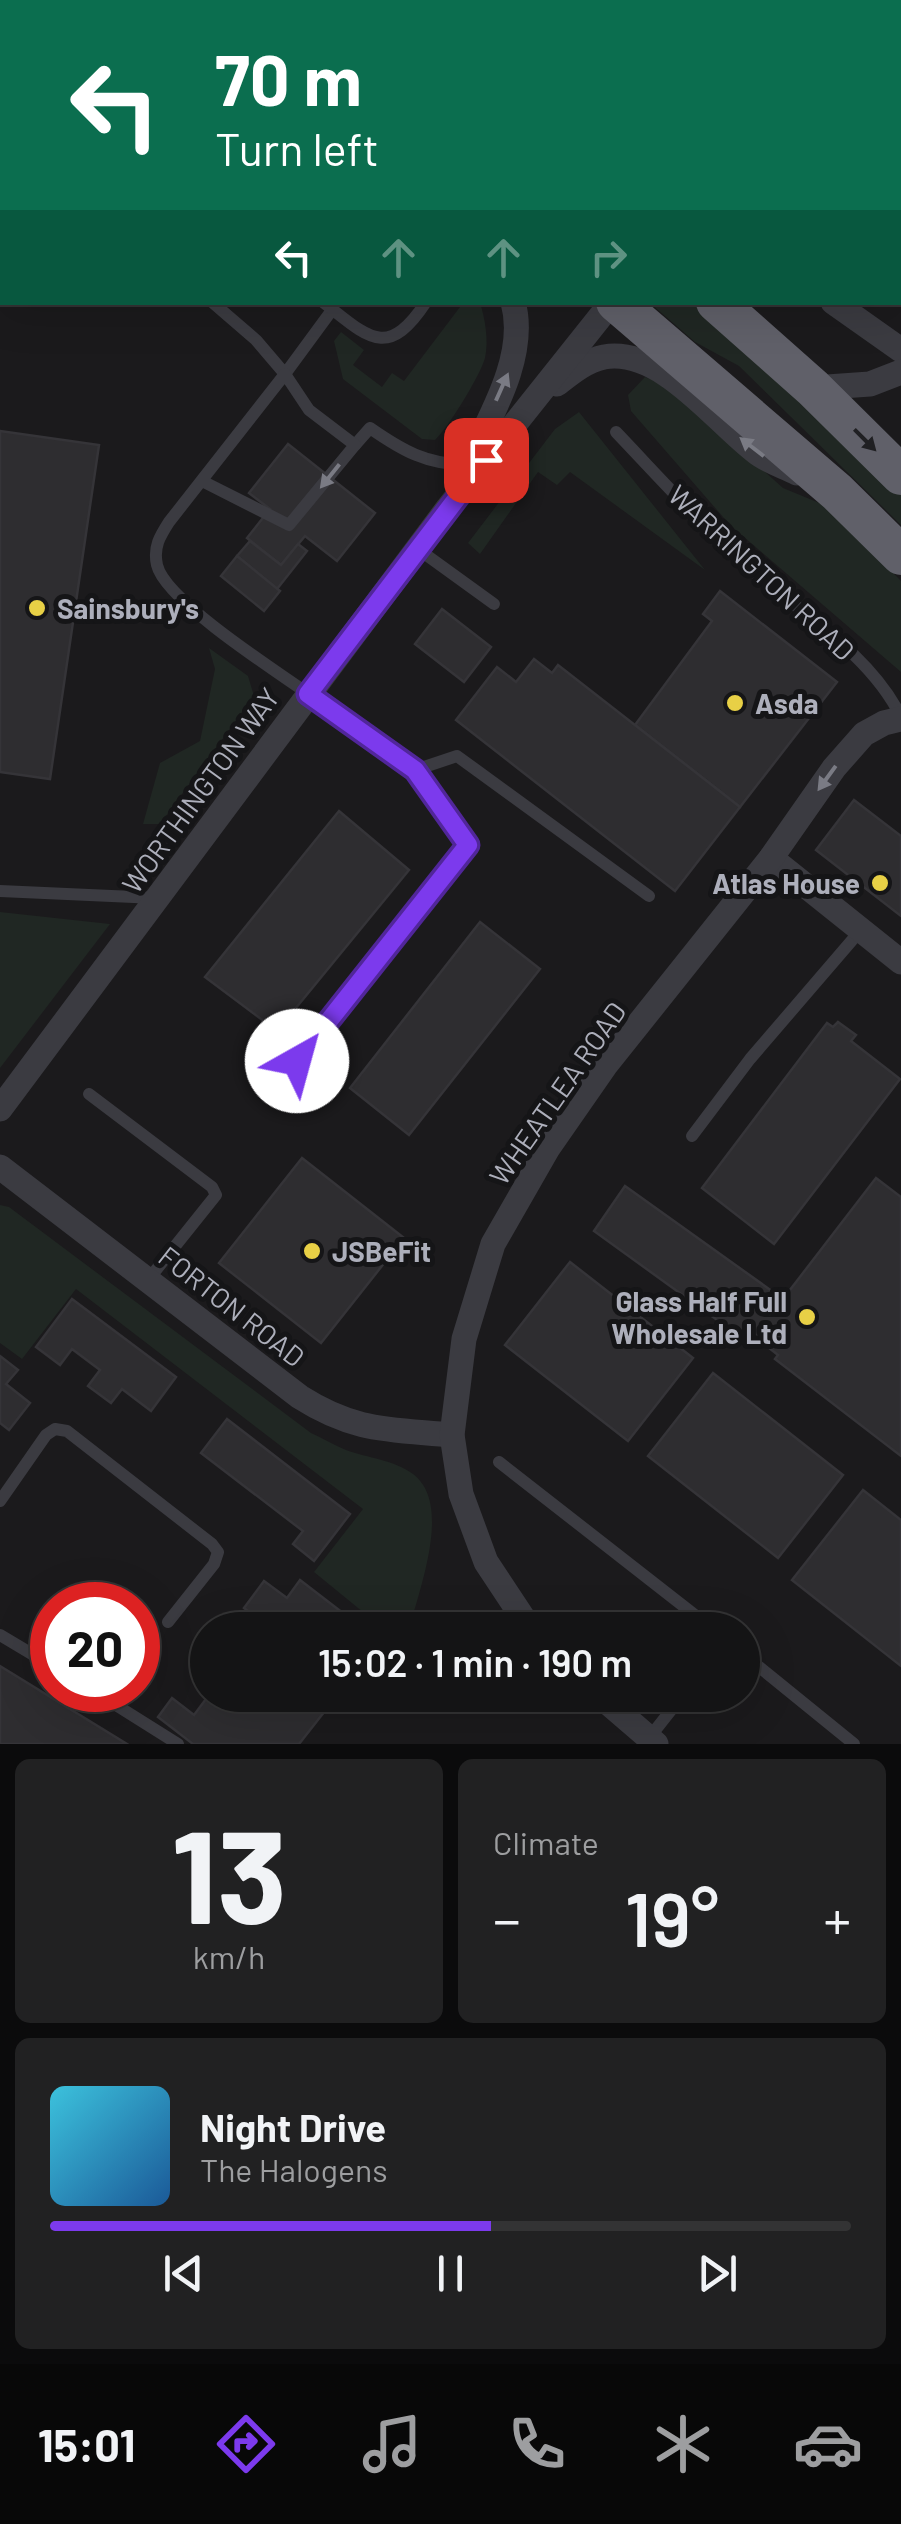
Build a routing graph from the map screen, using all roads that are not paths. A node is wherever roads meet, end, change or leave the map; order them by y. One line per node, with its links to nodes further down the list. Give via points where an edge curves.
1 (215, 305): 11 (lane)
2 (424, 305): 8 (lane, via 410,326 389,339 369,338)
3 (513, 305): 16 (street, one-way to 3, via 514,360)
4 (612, 305): 13 (street, WORTHINGTON WAY)
5 (618, 305): 19 (highway)
6 (719, 305): 12 (highway)
7 (838, 305): 9 (street)
8 (327, 306): 11 (lane)
9 (901, 350)
10 (901, 372): 12 (street, via 870,384)
11 (285, 374): 15 (lane, via 309,410); 18 (lane)
12 (813, 388): 17 (highway, one-way to 17)
13 (523, 414): 19 (street, WORTHINGTON WAY, one-way to 13, via 758,454 678,382 634,359 580,366); 20 (street, WORTHINGTON WAY)
14 (616, 432): 25 (lane, WARRINGTON ROAD, via 736,556 871,674)
15 (355, 445): 16 (lane, via 370,428 407,454); 18 (lane, one-way to 18, via 289,526)
16 (467, 465): 20 (street)
17 (901, 476)
18 (202, 482): 24 (lane, via 156,543 157,568 216,627)
19 (838, 492): 22 (highway)
20 (448, 508): 21 (street, WORTHINGTON WAY)
21 (418, 549): 23 (lane); 24 (street, WORTHINGTON WAY)
22 (901, 555)
23 (494, 604)
24 (308, 694): 26 (lane); 30 (street, WORTHINGTON WAY)
25 (901, 718): 27 (street, WHEATLEA ROAD, one-way to 27, via 864,734 848,751)
26 (415, 770): 29 (lane, via 457,756); 33 (lane, via 468,845)
27 (771, 858): 31 (street); 39 (street, WHEATLEA ROAD, via 606,1066 492,1244 464,1339)
28 (0, 891): 30 (lane)
29 (649, 896)
30 (159, 898): 35 (street, WORTHINGTON WAY)
31 (860, 931): 32 (street); 36 (lane)
32 (901, 962)
33 (297, 1061)
34 (89, 1094): 38 (lane, via 216,1195)
35 (0, 1109)
36 (692, 1136)
37 (0, 1166): 38 (street, FORTON ROAD)
38 (148, 1280): 39 (street, FORTON ROAD, via 330,1416 358,1426)
39 (452, 1435): 42 (street, WHEATLEA ROAD, via 461,1494 486,1562)
40 (500, 1462): 43 (lane)
41 (0, 1501): 44 (lane, via 46,1435 67,1431 218,1552)
42 (519, 1612)
43 (691, 1612)
44 (168, 1622)
45 (0, 1635): 46 (lane)
46 (30, 1653)
47 (760, 1667): 53 (lane)
48 (129, 1712): 52 (lane)
49 (619, 1712): 51 (street)
50 (672, 1712): 51 (lane)
51 (652, 1741)
52 (178, 1744)
53 (854, 1744)

